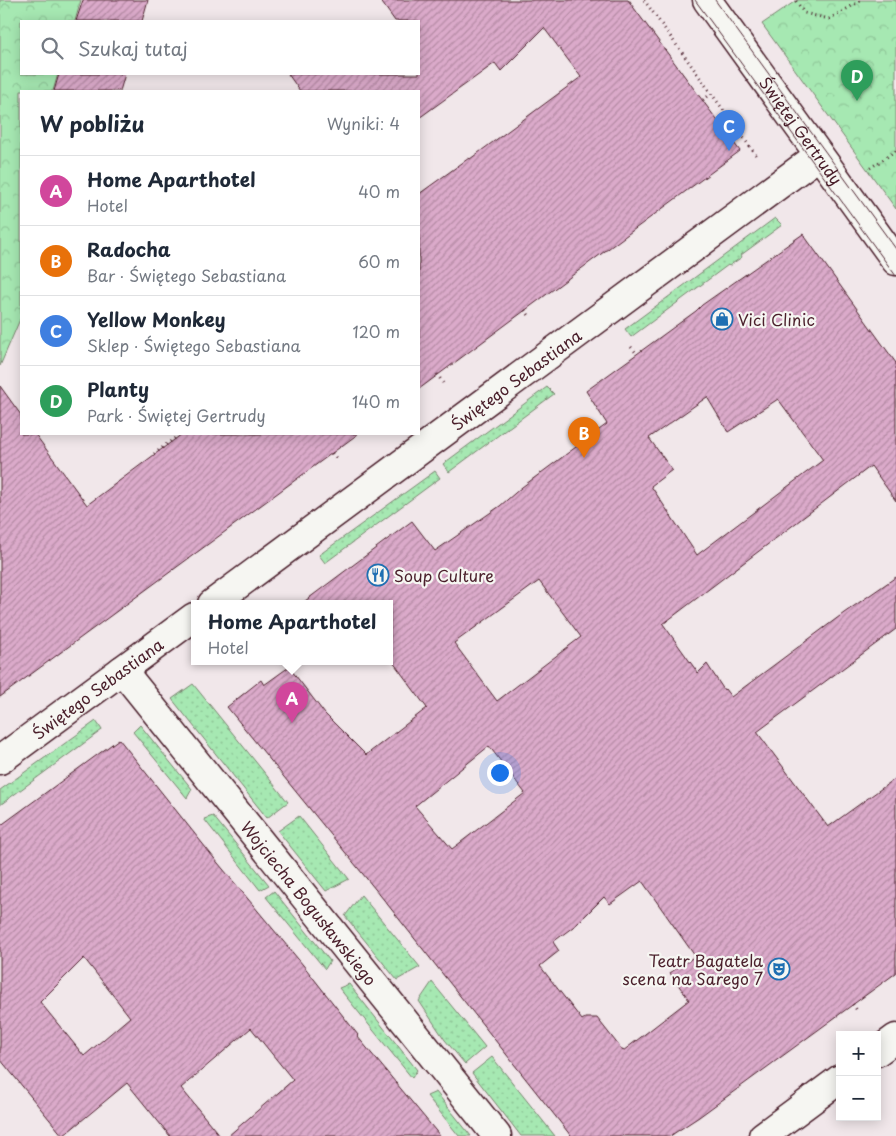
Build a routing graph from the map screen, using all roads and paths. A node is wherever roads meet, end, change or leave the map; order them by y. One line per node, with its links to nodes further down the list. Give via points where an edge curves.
1 (644, 0): 5 (path)
2 (707, 0): 8 (street, Świętej Gertrudy)
3 (862, 0): 4 (path, via 829,18 804,13)
4 (796, 1)
5 (711, 94): 6 (path); 9 (path)
6 (703, 100)
7 (896, 151): 10 (path)
8 (819, 155): 11 (street, Świętej Gertrudy); 22 (street, Świętego Sebastiana)
9 (761, 162)
10 (870, 168)
11 (896, 261)
12 (525, 310): 13 (path)
13 (531, 318)
14 (631, 347): 15 (path)
15 (637, 354)
16 (437, 374): 17 (path)
17 (443, 383)
18 (174, 438): 20 (path)
19 (332, 453): 21 (path)
20 (154, 454)
21 (338, 461)
22 (217, 600)
23 (191, 619): 24 (street, Świętego Sebastiana)
24 (122, 670): 25 (street, Świętego Sebastiana); 31 (street, Wojciecha Bogusławskiego)
25 (0, 760)
26 (852, 1004): 27 (path)
27 (858, 1012)
28 (896, 1038): 29 (street)
29 (881, 1049)
30 (836, 1082): 32 (street)
31 (497, 1136)
32 (763, 1136)

